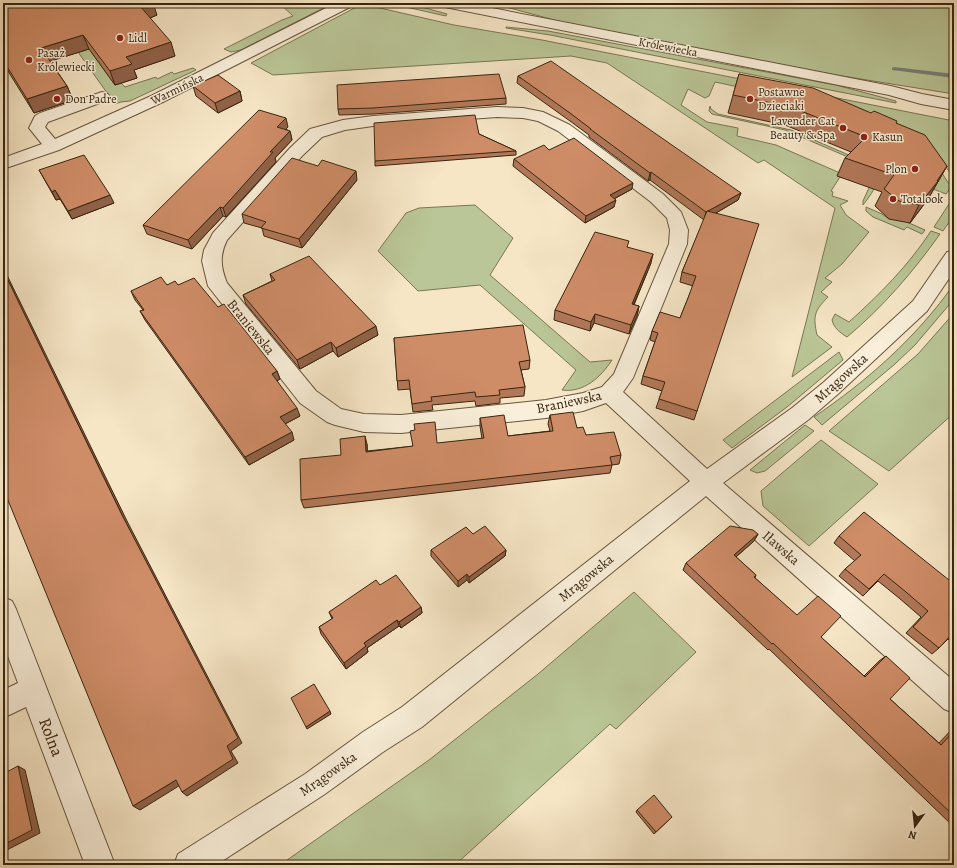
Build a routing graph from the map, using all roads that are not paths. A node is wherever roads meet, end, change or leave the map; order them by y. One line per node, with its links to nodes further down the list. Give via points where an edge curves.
1 (347, 3): 7 (street, Warmińska, via 158,99)
2 (445, 3): 3 (street, Królewiecka)
3 (891, 91): 5 (street, Królewiecka); 6 (street, Królewiecka)
4 (102, 97): 7 (street, via 46,116 37,128)
5 (954, 98)
6 (954, 105)
7 (53, 146): 8 (street, Warmińska)
8 (3, 164)
9 (954, 257): 11 (street, Mrągowska, via 920,306 830,388 800,414)
10 (610, 393): 10 (street, Braniewska, via 623,378 631,360 678,244 679,230 675,216 657,198 564,128 543,117 497,112 373,121 343,125 316,133 219,237 211,251 211,268 218,286 308,397 335,416 364,422 401,424 546,408 583,402); 11 (street, Iławska)
11 (706, 482): 14 (street, Iławska); 17 (street, Mrągowska, via 412,717 315,784)
12 (3, 609): 13 (street, Rolna)
13 (34, 689): 15 (street); 16 (street, Rolna)
14 (954, 699)
15 (3, 704)
16 (100, 865)
17 (189, 865)

